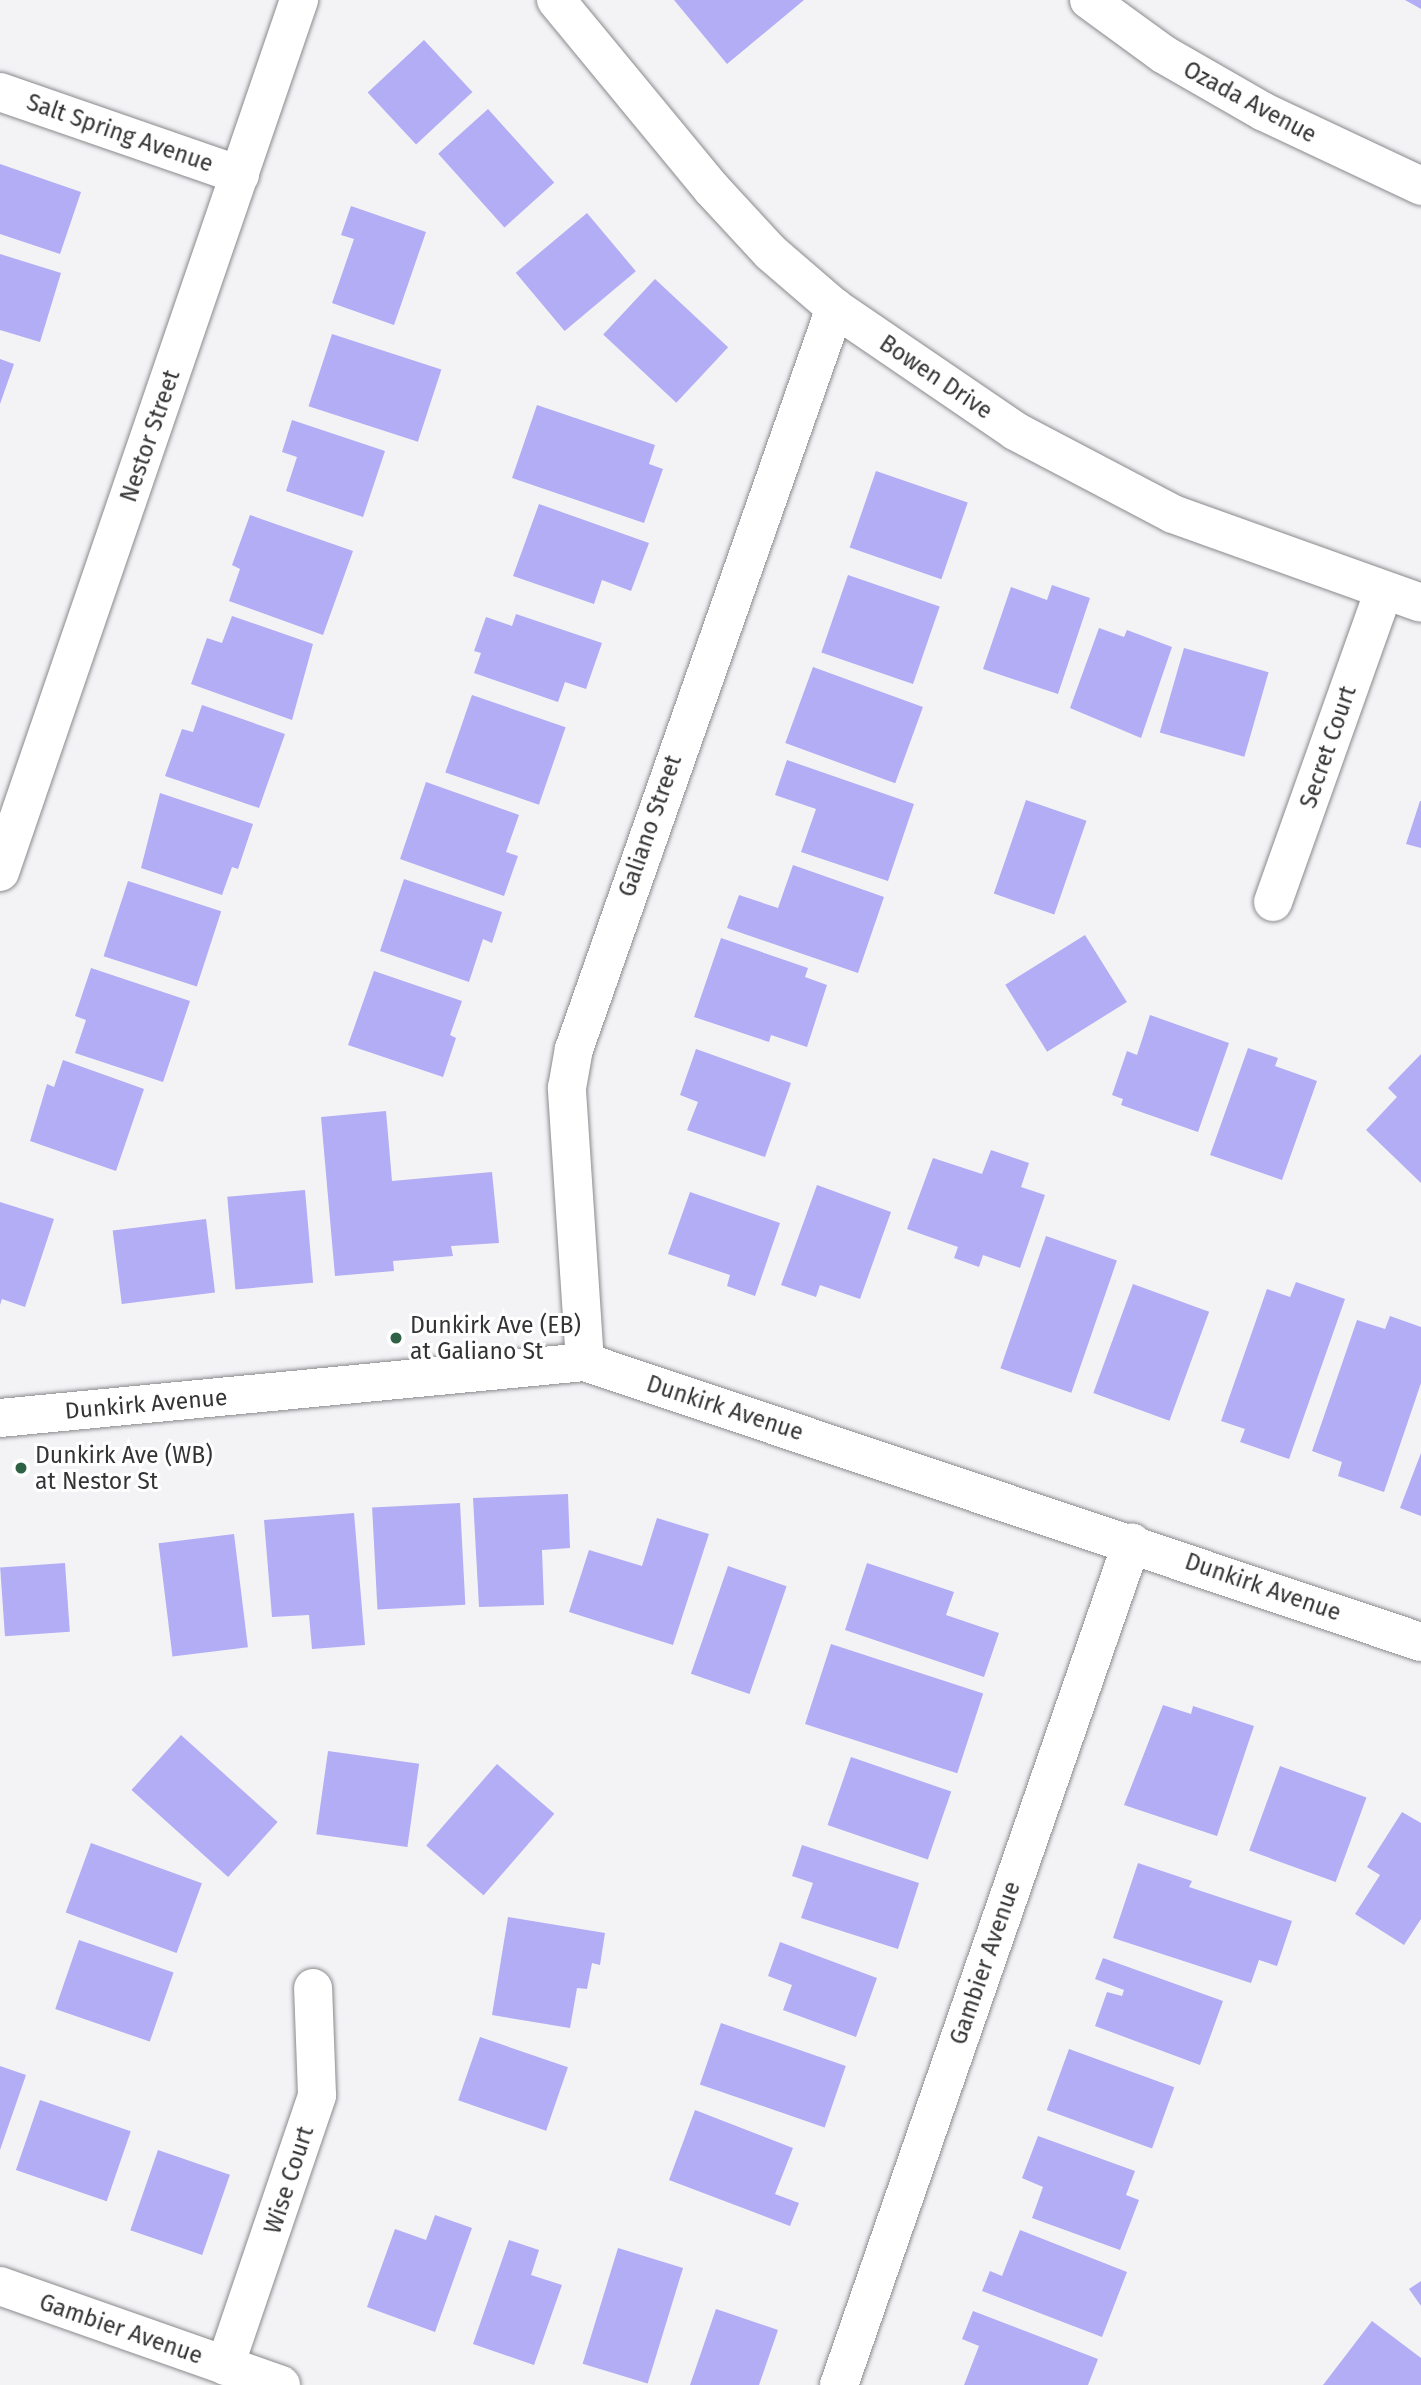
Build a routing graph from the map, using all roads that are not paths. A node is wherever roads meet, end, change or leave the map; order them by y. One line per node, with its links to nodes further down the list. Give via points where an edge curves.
1 (299, 0): 5 (street, Nestor Street)
2 (556, 0): 7 (street, Bowen Drive, via 711,188 770,252)
3 (1089, 0): 6 (street, Ozada Avenue, via 1163,54 1264,112)
4 (0, 92): 5 (street, Salt Spring Avenue)
5 (240, 175): 10 (street, Nestor Street)
6 (1421, 186)
7 (835, 308): 8 (street, Bowen Drive, via 1015,431 1174,514); 12 (street, Galiano Street, via 574,1049 567,1088)
8 (1384, 591): 9 (street, Bowen Drive); 11 (street, Secret Court)
9 (1421, 603)
10 (0, 872)
11 (1273, 902)
12 (585, 1362): 13 (street, Dunkirk Avenue); 14 (street, Dunkirk Avenue)
13 (0, 1418)
14 (1132, 1542): 15 (street, Dunkirk Avenue); 20 (street, Gambier Avenue)
15 (1421, 1642)
16 (313, 1988): 18 (street, Wise Court, via 317,2095)
17 (0, 2286): 18 (street, Gambier Avenue)
18 (225, 2366): 19 (street, Gambier Avenue)
19 (281, 2385)
20 (839, 2385)

